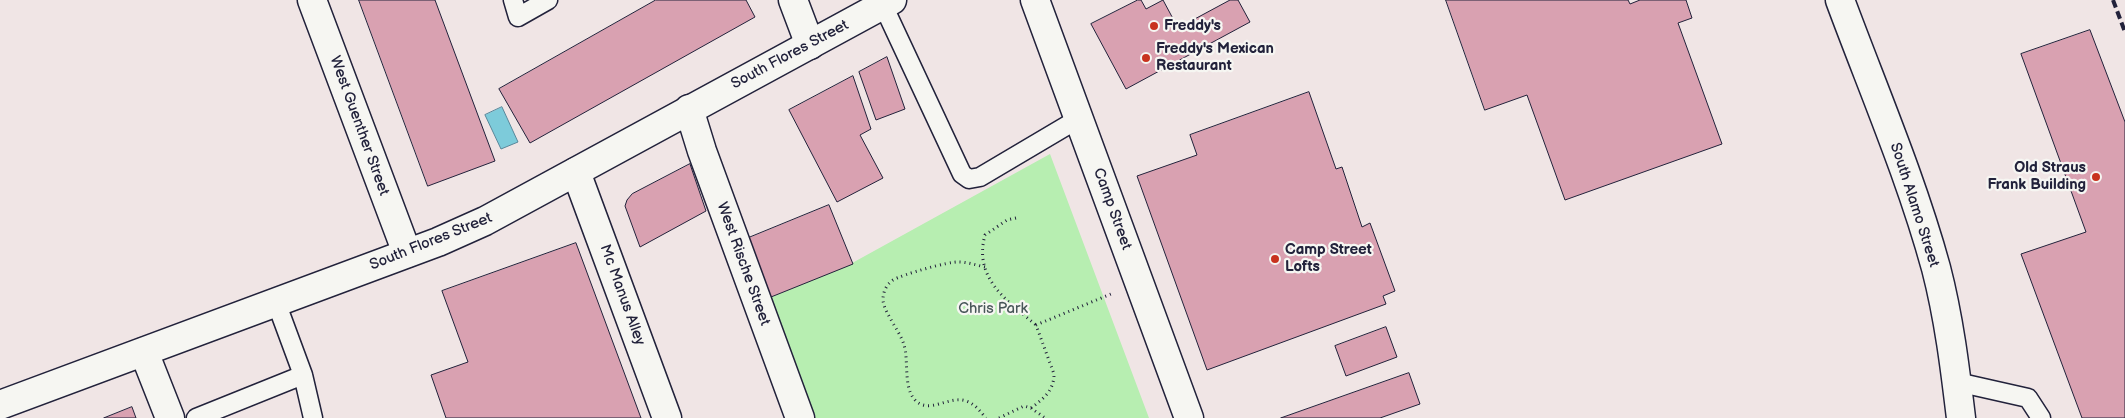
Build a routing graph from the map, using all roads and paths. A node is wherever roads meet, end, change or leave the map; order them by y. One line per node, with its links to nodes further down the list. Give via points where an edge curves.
1 (312, 0): 13 (street, West Guenther Street)
2 (513, 0): 3 (lane, via 518,17)
3 (548, 0)
4 (793, 0): 8 (street)
5 (1035, 0): 10 (street, Camp Street)
6 (1840, 0): 20 (street, South Alamo Street, via 1899,156 1936,268 1953,346)
7 (888, 2): 8 (street, South Flores Street); 10 (lane, via 962,174 969,179 980,177)
8 (810, 45): 9 (street, South Flores Street)
9 (689, 109): 11 (street, South Flores Street); 27 (street, West Rische Street)
10 (1078, 119): 31 (street, Camp Street)
11 (576, 172): 13 (street, South Flores Street, via 485,221); 26 (street, Mc Manus Alley)
12 (1016, 218): 14 (path, via 1007,220 986,235 982,253)
13 (407, 252): 16 (street, South Flores Street)
14 (985, 267): 17 (path, via 1000,295); 28 (path, via 957,261 894,280 884,293 883,302 904,346 910,391 916,400 924,406 932,406 964,400)
15 (1112, 293): 17 (path)
16 (276, 302): 18 (street, South Flores Street); 19 (lane)
17 (1036, 325): 22 (path, via 1054,380 1045,397)
18 (144, 352): 21 (street, South Flores Street); 23 (street)
19 (303, 375): 24 (lane); 25 (lane)
20 (1957, 382): 32 (street, South Alamo Street); 33 (lane, via 2028,398)
21 (0, 405)
22 (1031, 408): 29 (path, via 1024,406); 30 (path)
23 (170, 418)
24 (196, 418)
25 (313, 418)
26 (667, 418)
27 (800, 418)
28 (986, 418)
29 (998, 418)
30 (1045, 418)
31 (1189, 418)
32 (1961, 418)
33 (2041, 418)

